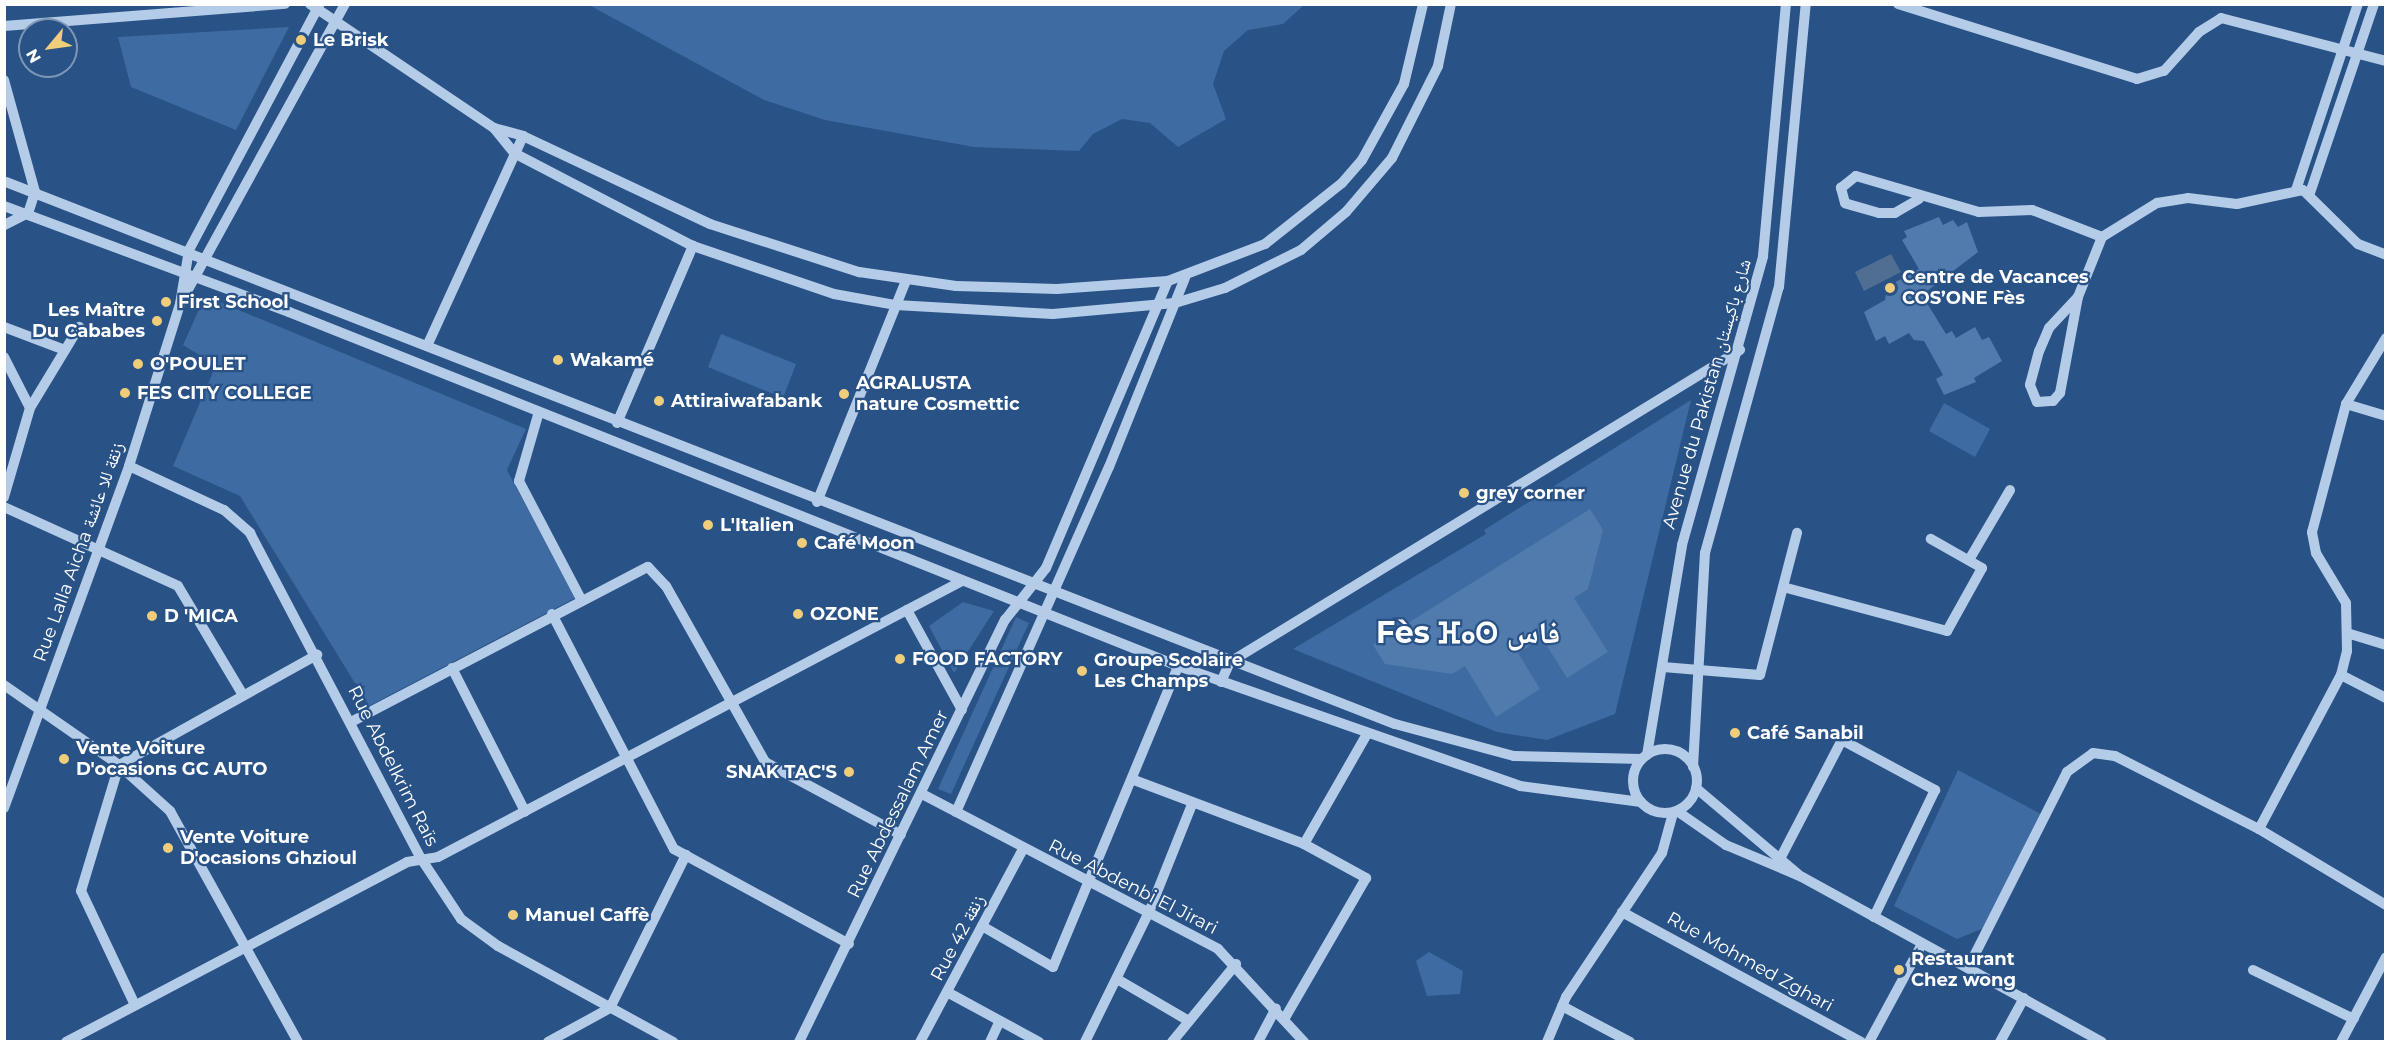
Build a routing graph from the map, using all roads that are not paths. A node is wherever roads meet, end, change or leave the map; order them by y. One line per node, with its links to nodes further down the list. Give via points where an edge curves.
1 (285, 4): 12 (street)
2 (1423, 4): 35 (street, via 1404,84 1367,152 1342,183 1280,236)
3 (1451, 4): 39 (street, via 1426,95 1377,178 1346,212 1287,258 1226,288)
4 (1786, 4): 48 (street, Avenue du Pakistan شارع باكيستان, via 1775,94 1770,214)
5 (1806, 4): 80 (street, Avenue du Pakistan شارع باكيستان, via 1779,287 1760,366 1712,514 1699,615)
6 (1898, 4): 13 (street, via 2137,79 2164,71 2199,32 2221,18)
7 (2358, 4): 13 (street)
8 (2374, 4): 14 (street)
9 (343, 5): 11 (street, Rue Lalla Aicha زنقة للا عائشة)
10 (315, 6): 11 (street); 30 (street, Rue Lalla Aicha زنقة للا عائشة)
11 (334, 22): 17 (street); 32 (street, Rue Lalla Aicha زنقة للا عائشة)
12 (4, 26)
13 (2345, 50): 14 (street); 21 (street)
14 (2358, 53): 15 (street); 23 (street)
15 (2385, 61)
16 (4, 80): 22 (street)
17 (494, 128): 18 (street); 19 (street)
18 (523, 136): 19 (street); 36 (street, via 763,245)
19 (514, 153): 29 (street); 46 (street)
20 (5, 182): 22 (street)
21 (2296, 190): 23 (street); 28 (street, via 2237,204 2176,198 2133,216)
22 (35, 192): 26 (street); 30 (street)
23 (2310, 193): 31 (street, via 2345,233)
24 (1919, 198): 24 (street, via 1856,176 1846,179 1841,188 1845,203 1879,213 1895,213); 28 (street, via 1979,212 2032,210)
25 (4, 206): 26 (street)
26 (28, 213): 27 (street); 33 (street)
27 (4, 225)
28 (2102, 237): 38 (street)
29 (693, 246): 42 (street, via 772,277); 54 (street)
30 (189, 250): 32 (street); 33 (street, Rue Lalla Aicha زنقة للا عائشة)
31 (2385, 255)
32 (209, 258): 34 (street, Rue Lalla Aicha زنقة للا عائشة); 46 (street)
33 (182, 271): 34 (street); 40 (street, Rue Lalla Aicha زنقة للا عائشة)
34 (199, 278): 40 (street, Rue Lalla Aicha زنقة للا عائشة); 52 (street)
35 (1185, 278): 37 (street); 39 (street)
36 (906, 281): 37 (street, via 1057,289); 42 (street)
37 (1168, 281): 41 (street, Rue Abdessalam Amer)
38 (2078, 297): 38 (street, via 2060,393 2053,401 2037,402 2030,385 2039,351 2049,328)
39 (1175, 303): 41 (street); 67 (street)
40 (180, 304): 55 (street, Rue Lalla Aicha زنقة للا عائشة)
41 (1158, 304): 42 (street, via 1053,314); 65 (street, Rue Abdessalam Amer, via 1082,489)
42 (896, 305): 58 (street)
43 (4, 327): 47 (street)
44 (79, 327): 47 (street)
45 (2385, 339): 50 (street)
46 (427, 346): 54 (street)
47 (65, 350): 51 (street)
48 (1740, 350): 76 (street); 78 (street, Avenue du Pakistan شارع باكيستان, via 1682,545)
49 (4, 357): 51 (street)
50 (2346, 404): 53 (street); 73 (street, via 2312,532 2316,553 2342,590)
51 (30, 408): 57 (street)
52 (538, 415): 64 (street); 68 (street, via 519,481)
53 (2385, 416)
54 (617, 423): 58 (street)
55 (129, 466): 62 (street, Rue Lalla Aicha زنقة للا عائشة); 75 (street, Rue Abdelkrim Raïs, via 237,519 264,555)
56 (2010, 490): 63 (street)
57 (4, 497)
58 (817, 502): 65 (street)
59 (4, 507): 62 (street)
60 (1797, 533): 66 (street)
61 (1931, 539): 63 (street)
62 (100, 548): 84 (street, via 178,586); 87 (street, Rue Lalla Aicha زنقة للا عائشة)
63 (1969, 560): 66 (street, via 1982,568 1947,631)
64 (962, 581): 69 (street); 70 (street)
65 (1033, 585): 67 (street); 69 (street, Rue Abdessalam Amer)
66 (1783, 587): 80 (street, via 1760,675)
67 (1052, 593): 71 (street); 76 (street)
68 (580, 599): 72 (street); 86 (street, via 638,567 654,570)
69 (1018, 603): 71 (street); 88 (street, Rue Abdessalam Amer)
70 (908, 610): 86 (street); 88 (street)
71 (1043, 612): 77 (street); 102 (street)
72 (552, 614): 79 (street); 92 (street)
73 (2347, 633): 74 (street); 81 (street)
74 (2385, 645)
75 (317, 655): 84 (street); 89 (street, Rue Abdelkrim Raïs)
76 (1230, 662): 82 (street); 91 (street, via 1395,724 1514,756)
77 (1178, 666): 82 (street); 95 (street)
78 (1663, 667): 80 (street); 91 (street, Avenue du Pakistan شارع باكيستان)
79 (452, 668): 89 (street); 101 (street)
80 (1699, 670): 94 (street, Avenue du Pakistan شارع باكيستان)
81 (2341, 675): 85 (street); 104 (street)
82 (1221, 682): 90 (street)
83 (4, 685): 87 (street)
84 (243, 695): 93 (street)
85 (2385, 698)
86 (729, 704): 92 (street); 105 (street, via 765,762)
87 (40, 708): 93 (street); 100 (street, Rue Lalla Aicha زنقة للا عائشة)
88 (962, 710): 97 (street, Rue Abdessalam Amer)
89 (351, 722): 110 (street, Rue Abdelkrim Raïs)
90 (1367, 734): 99 (street, via 1520,786); 106 (street)
91 (1644, 757): 94 (street, via 1669,750); 99 (street, via 1634,781)
92 (627, 758): 101 (street); 108 (street, via 674,849)
93 (119, 765): 120 (street, via 183,828); 128 (street, via 81,891)
94 (1693, 766): 96 (street)
95 (1134, 780): 98 (street); 112 (street)
96 (1696, 788): 103 (street); 109 (street)
97 (922, 794): 102 (street, Rue Abdenbi El Jirari); 105 (street, Rue Abdessalam Amer)
98 (1193, 802): 106 (street); 114 (street)
99 (1641, 802): 103 (street)
100 (4, 808)
101 (525, 811): 110 (street)
102 (956, 812): 107 (street, Rue Abdenbi El Jirari)
103 (1675, 812): 111 (street, via 1742,854); 115 (street, via 1662,853)
104 (2259, 829): 113 (street, via 2357,883); 123 (street, via 2115,756 2084,756 2067,772)
105 (901, 835): 118 (street, Rue Abdessalam Amer)
106 (1304, 844): 132 (street, via 1366,878)
107 (1023, 849): 112 (street, Rue Abdenbi El Jirari); 117 (street, Rue 42 زنقة)
108 (686, 855): 118 (street); 130 (street)
109 (1781, 857): 111 (street); 116 (street, via 1842,740 1935,790)
110 (422, 860): 120 (street, via 407,862); 130 (street, Rue Abdelkrim Raïs, via 475,932)
111 (1802, 877): 116 (street)
112 (1091, 885): 114 (street, Rue Abdenbi El Jirari); 117 (street, via 1053,967)
113 (2385, 905)
114 (1149, 912): 122 (street, Rue Abdenbi El Jirari); 125 (street)
115 (1622, 912): 129 (street); 150 (street, Rue Mohmed Zghari)
116 (1874, 917): 119 (street)
117 (982, 926): 126 (street, Rue 42 زنقة)
118 (849, 944): 140 (street, Rue Abdessalam Amer)
119 (1922, 944): 123 (street); 151 (street)
120 (248, 947): 128 (street); 137 (street)
121 (2385, 957): 133 (street)
122 (1236, 964): 131 (street, Rue Abdenbi El Jirari); 135 (street)
123 (1968, 968): 127 (street)
124 (2253, 970): 133 (street)
125 (1117, 979): 135 (street); 144 (street)
126 (947, 992): 134 (street); 141 (street, Rue 42 زنقة)
127 (2024, 999): 152 (street); 153 (street)
128 (135, 1005): 136 (street)
129 (1562, 1006): 148 (street); 149 (street)
130 (610, 1008): 138 (street); 139 (street, Rue Abdelkrim Raïs)
131 (1276, 1008): 132 (street, Rue Abdenbi El Jirari); 146 (street)
132 (1285, 1018): 147 (street, Rue Abdenbi El Jirari)
133 (2354, 1019): 154 (street)
134 (1000, 1021): 142 (street); 143 (street)
135 (1189, 1021): 145 (street)
136 (66, 1041)
137 (298, 1041)
138 (548, 1041)
139 (673, 1041)
140 (799, 1041)
141 (920, 1041)
142 (990, 1041)
143 (1039, 1041)
144 (1085, 1041)
145 (1172, 1041)
146 (1258, 1041)
147 (1304, 1041)
148 (1547, 1041)
149 (1630, 1041)
150 (1861, 1041)
151 (1869, 1041)
152 (2000, 1041)
153 (2102, 1041)
154 (2341, 1041)

